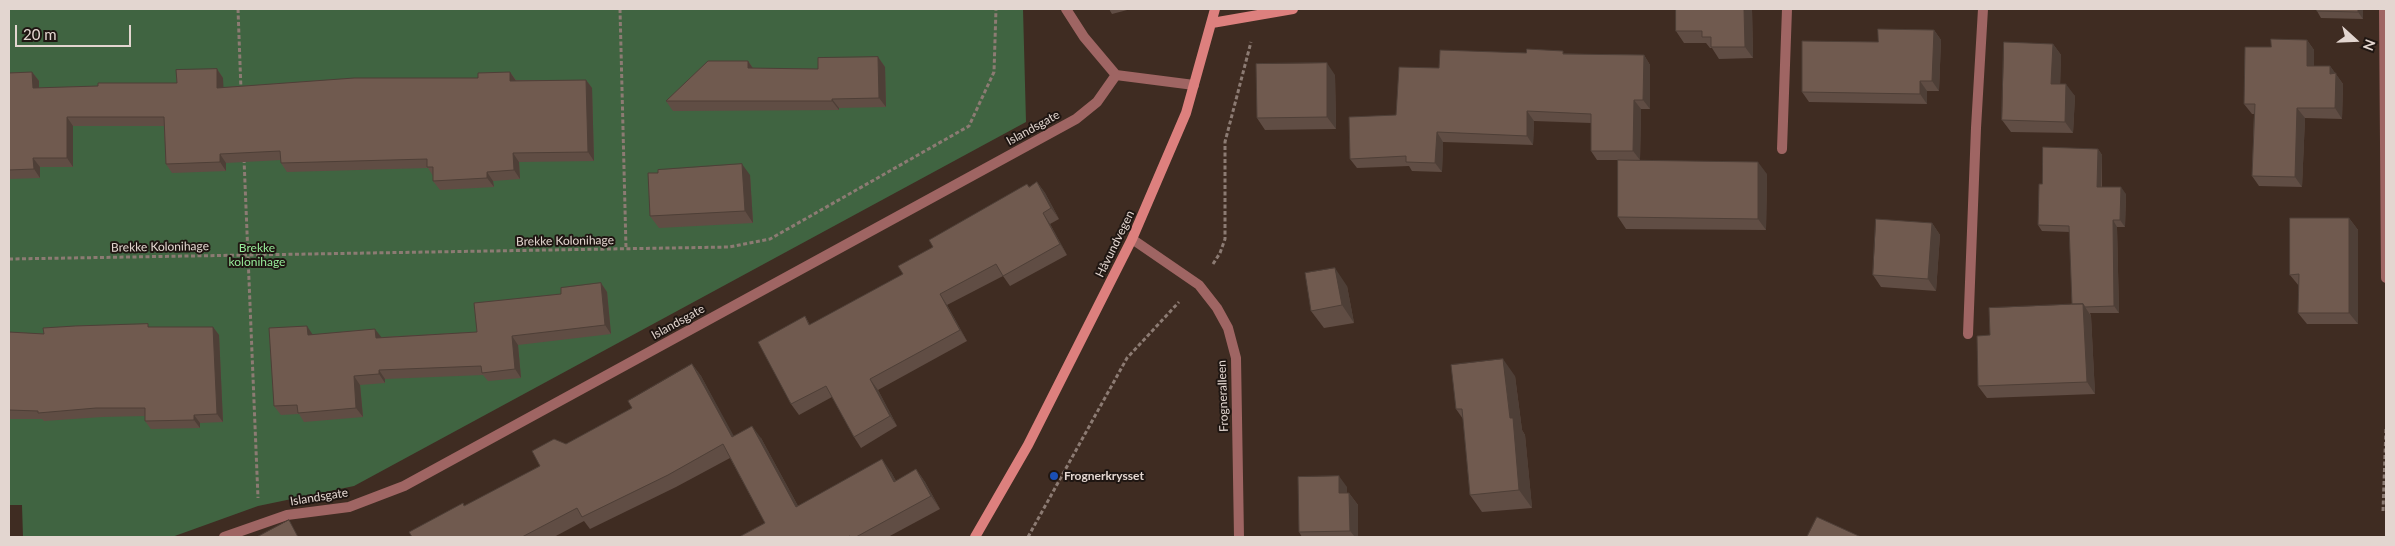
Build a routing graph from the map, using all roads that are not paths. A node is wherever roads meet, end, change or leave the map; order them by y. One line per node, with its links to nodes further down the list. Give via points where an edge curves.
1 (1066, 9): 8 (street, via 1084,37)
2 (1215, 9): 7 (main road, Håvundvegen)
3 (1293, 9): 7 (main road)
4 (1786, 9): 10 (street)
5 (1983, 9): 13 (street)
6 (2384, 9): 12 (street)
7 (1212, 23): 9 (main road, Håvundvegen)
8 (1116, 75): 9 (street); 14 (street, Islandsgate, via 1097,102 1076,119 404,486 348,506 287,514)
9 (1194, 85): 11 (main road, Håvundvegen, via 1186,113)
10 (1782, 149)
11 (1132, 239): 15 (main road, Håvundvegen, via 1028,445); 16 (street, Frogneralleen, via 1199,285 1228,328 1236,358)
12 (2386, 278)
13 (1968, 334)
14 (224, 537)
15 (975, 537)
16 (1239, 537)

